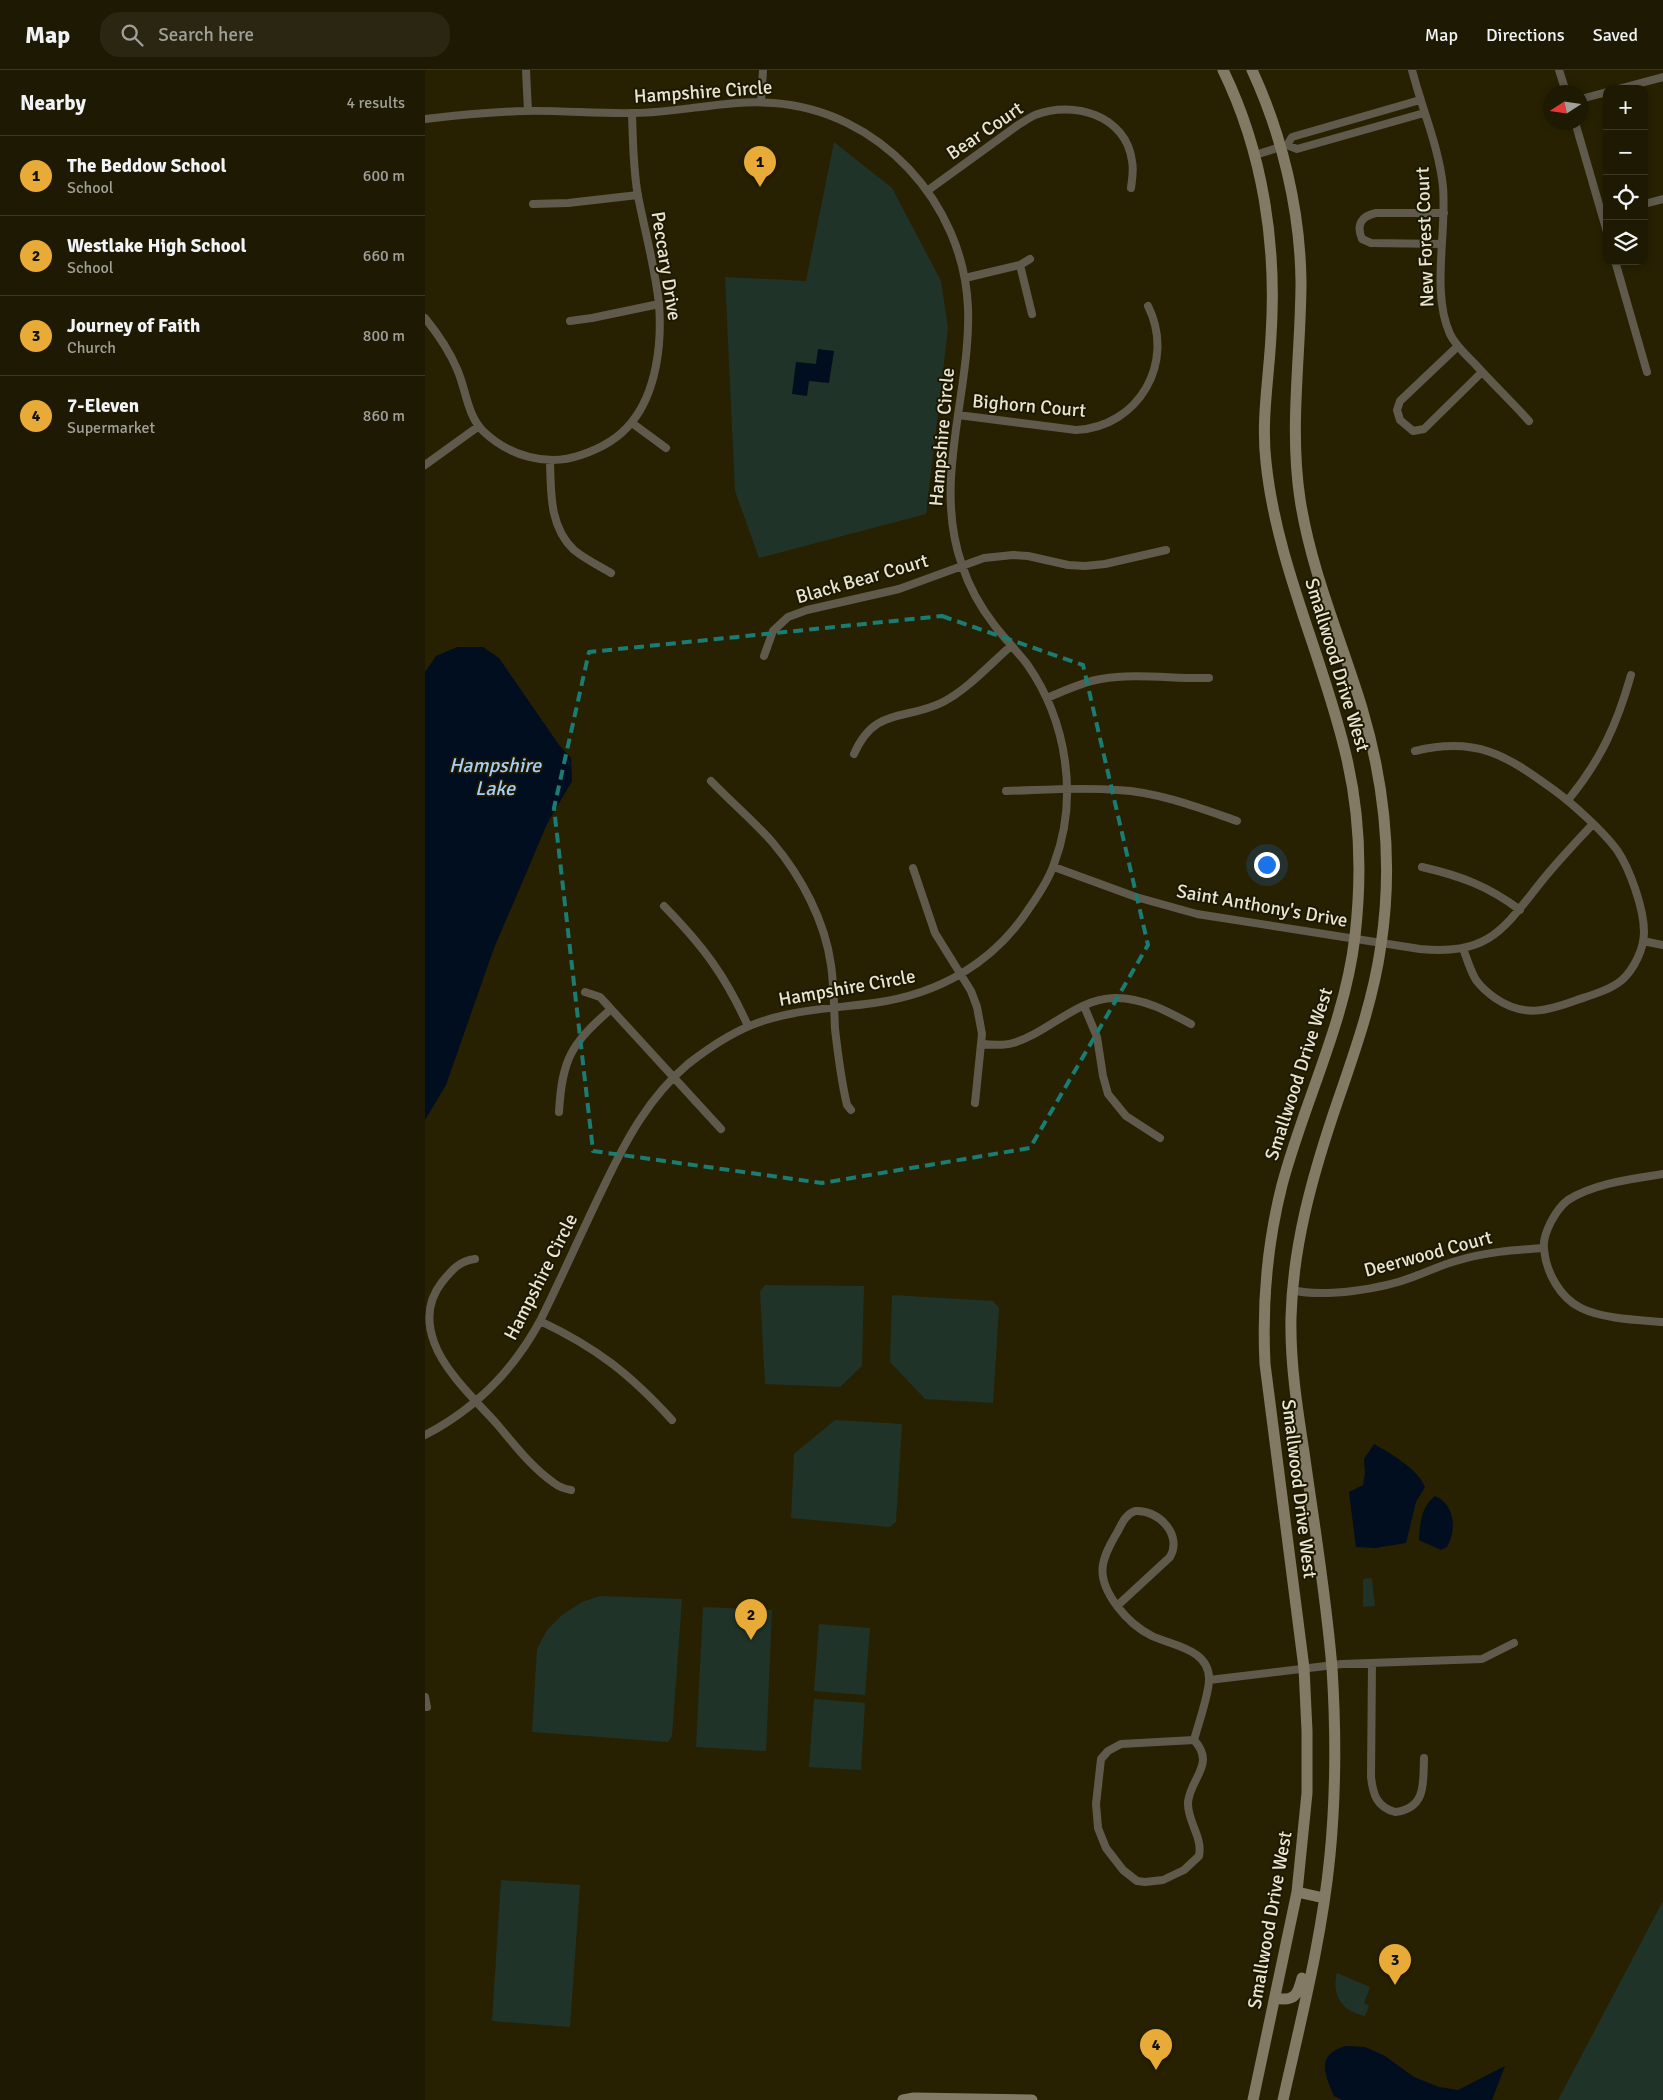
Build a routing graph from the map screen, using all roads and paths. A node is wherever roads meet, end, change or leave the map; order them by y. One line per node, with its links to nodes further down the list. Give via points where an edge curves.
1 (526, 70): 14 (street)
2 (763, 70): 13 (street)
3 (1223, 70): 20 (street, Smallwood Drive West)
4 (1252, 70): 19 (street, Smallwood Drive West)
5 (1411, 70): 12 (street, New Forest Court)
6 (1559, 70): 8 (street)
7 (1663, 77): 9 (street)
8 (1564, 85)
9 (1634, 85)
10 (1603, 93): 11 (street)
11 (1588, 97)
12 (1419, 100): 16 (street, New Forest Court); 19 (street, via 1292,137)
13 (761, 102): 15 (street, Hampshire Circle); 22 (street, Hampshire Circle, via 782,103 847,122 887,148)
14 (528, 110): 15 (street, Hampshire Circle); 17 (street, Hampshire Circle)
15 (632, 113): 23 (street, Peccary Drive)
16 (1424, 113): 19 (street, via 1297,149); 28 (street, New Forest Court, via 1440,167)
17 (425, 119)
18 (1578, 130): 27 (street)
19 (1284, 146): 20 (street); 72 (street, Smallwood Drive West, via 1301,279 1295,418 1300,498 1311,548 1362,706 1377,765 1387,851)
20 (1255, 154): 70 (street, Smallwood Drive West, via 1268,218 1272,271 1266,460 1286,558 1333,704 1353,787 1359,890)
21 (1131, 188): 22 (street, Bear Court, via 1132,160 1128,144 1111,123 1097,114 1061,110 1034,116 1018,125)
22 (927, 191): 33 (street, Hampshire Circle, via 950,229)
23 (638, 195): 26 (street); 34 (street, Peccary Drive)
24 (1663, 199): 25 (street)
25 (1648, 203)
26 (533, 204)
27 (1603, 211)
28 (1444, 213): 29 (street, New Forest Court); 29 (street, via 1376,213 1366,215 1359,227 1362,239 1371,243)
29 (1442, 244): 39 (street, New Forest Court, via 1444,313 1450,335)
30 (1030, 259): 32 (street)
31 (1616, 265): 41 (street)
32 (1020, 266): 33 (street); 36 (street)
33 (965, 278): 42 (street, Hampshire Circle, via 968,323)
34 (659, 304): 38 (street); 44 (street, Peccary Drive, via 660,334 654,370 646,396)
35 (1148, 306): 42 (street, Bighorn Court, via 1156,324 1158,340 1153,373 1135,403 1113,420 1093,428 1076,430)
36 (1032, 314)
37 (425, 318): 45 (street, Peccary Drive, via 452,358)
38 (570, 321)
39 (1458, 346): 40 (street, New Forest Court); 40 (street, via 1397,405 1397,414 1404,424 1413,430 1424,429)
40 (1482, 372): 43 (street, New Forest Court)
41 (1647, 372)
42 (958, 415): 50 (street, Hampshire Circle, via 950,506)
43 (1529, 420)
44 (632, 423): 46 (street); 47 (street, Peccary Drive, via 598,448)
45 (479, 426): 47 (street, Peccary Drive, via 491,438 518,454); 48 (street)
46 (666, 448)
47 (550, 461): 51 (street, via 552,500 561,533 574,550)
48 (425, 465)
49 (1166, 550): 50 (street, Black Bear Court, via 1095,565 1068,565 1013,555 984,558)
50 (962, 565): 52 (street, Hampshire Circle, via 983,609); 53 (street, Black Bear Court, via 922,582 807,610 788,618 773,631)
51 (611, 573)
52 (1011, 646): 56 (street, Hampshire Circle, via 1030,669); 58 (street, via 943,702 901,714 874,727 864,736)
53 (764, 656)
54 (1631, 675): 62 (street, via 1615,726 1601,754)
55 (1209, 678): 56 (street, via 1127,676 1101,679)
56 (1047, 698): 60 (street, Hampshire Circle, via 1063,748)
57 (1415, 751): 62 (street, via 1453,745 1487,749 1513,761)
58 (854, 754)
59 (711, 781): 78 (street, via 773,843 799,880 826,942)
60 (1067, 789): 61 (street); 63 (street, via 1137,792); 65 (street, Hampshire Circle, via 1064,825)
61 (1006, 791)
62 (1568, 800): 64 (street)
63 (1237, 821)
64 (1592, 825): 69 (street, Saint Anthony's Drive, via 1552,868); 71 (street, via 1610,842 1624,864 1640,909)
65 (1054, 867): 70 (street, Saint Anthony's Drive, via 1136,897 1197,914); 75 (street, Hampshire Circle, via 1015,927 993,952)
66 (1422, 867): 69 (street, via 1476,882)
67 (913, 868): 75 (street, via 935,933)
68 (664, 906): 81 (street, via 711,959)
69 (1520, 910): 74 (street, Saint Anthony's Drive, via 1495,935)
70 (1354, 939): 72 (street, Saint Anthony's Drive); 103 (street, Smallwood Drive West, via 1331,1039 1282,1185 1265,1287 1265,1364)
71 (1643, 941): 73 (street); 74 (street, via 1632,968 1621,981 1569,1003 1534,1011 1512,1008 1488,992 1477,981)
72 (1382, 943): 74 (street, Saint Anthony's Drive, via 1441,951); 92 (street, Smallwood Drive West, via 1372,996 1311,1187 1297,1246)
73 (1663, 945)
74 (1463, 948)
75 (961, 975): 78 (street, Hampshire Circle, via 909,996); 82 (street, via 977,1007)
76 (585, 992): 79 (street, via 600,998)
77 (1084, 1006): 80 (street, via 1108,998 1131,999 1150,1004); 82 (street, via 1013,1043); 88 (street, via 1097,1037 1108,1094 1126,1116)
78 (834, 1007): 81 (street, Hampshire Circle, via 789,1014); 85 (street, via 840,1068)
79 (611, 1009): 83 (street); 86 (street, via 585,1032 572,1051 562,1079)
80 (1191, 1024)
81 (747, 1026): 83 (street, Hampshire Circle, via 710,1048)
82 (982, 1044): 84 (street)
83 (674, 1078): 87 (street); 93 (street, Hampshire Circle, via 631,1130)
84 (975, 1103)
85 (851, 1110)
86 (559, 1112)
87 (721, 1129)
88 (1159, 1138)
89 (1663, 1174): 90 (street, via 1587,1191 1568,1201 1556,1212)
90 (1543, 1248): 92 (street, Deerwood Court, via 1469,1257 1373,1288 1317,1293); 94 (street, via 1553,1278 1575,1305 1602,1314)
91 (475, 1259): 95 (street, via 458,1263 439,1286 431,1301 429,1317 431,1335 439,1353)
92 (1292, 1290): 102 (street, Smallwood Drive West, via 1293,1374 1322,1576)
93 (540, 1322): 95 (street, Hampshire Circle, via 518,1357); 96 (street, via 606,1358)
94 (1663, 1322)
95 (477, 1402): 97 (street, Hampshire Circle); 98 (street, via 541,1473 557,1486)
96 (672, 1420)
97 (425, 1435)
98 (571, 1490)
99 (1117, 1606): 99 (street, via 1173,1552 1172,1532 1144,1512 1135,1511 1127,1516 1103,1559 1104,1581); 104 (street, via 1145,1631 1196,1654 1204,1663)
100 (1515, 1643): 101 (street, via 1482,1660)
101 (1372, 1663): 102 (street); 108 (street, via 1371,1778 1378,1803 1395,1812 1413,1806 1421,1796)
102 (1331, 1664): 103 (street); 110 (street, Smallwood Drive West, via 1335,1771)
103 (1303, 1668): 104 (street); 109 (street, Smallwood Drive West, via 1307,1793)
104 (1209, 1680): 107 (street)
105 (425, 1697): 106 (street)
106 (427, 1707)
107 (1194, 1740): 107 (street, via 1204,1759 1189,1799 1189,1815 1200,1846 1199,1856 1184,1870 1163,1880 1137,1881 1110,1855 1098,1828 1096,1804 1101,1759 1108,1750 1121,1744)
108 (1424, 1758)
109 (1297, 1892): 110 (street); 111 (street, Smallwood Drive West)
110 (1324, 1898): 111 (street, via 1314,1915 1299,1990 1291,1998); 115 (street, Smallwood Drive West)
111 (1275, 1998): 114 (street, Smallwood Drive West)
112 (910, 2099): 113 (street)
113 (1032, 2100)
114 (1253, 2100)
115 (1283, 2100)

